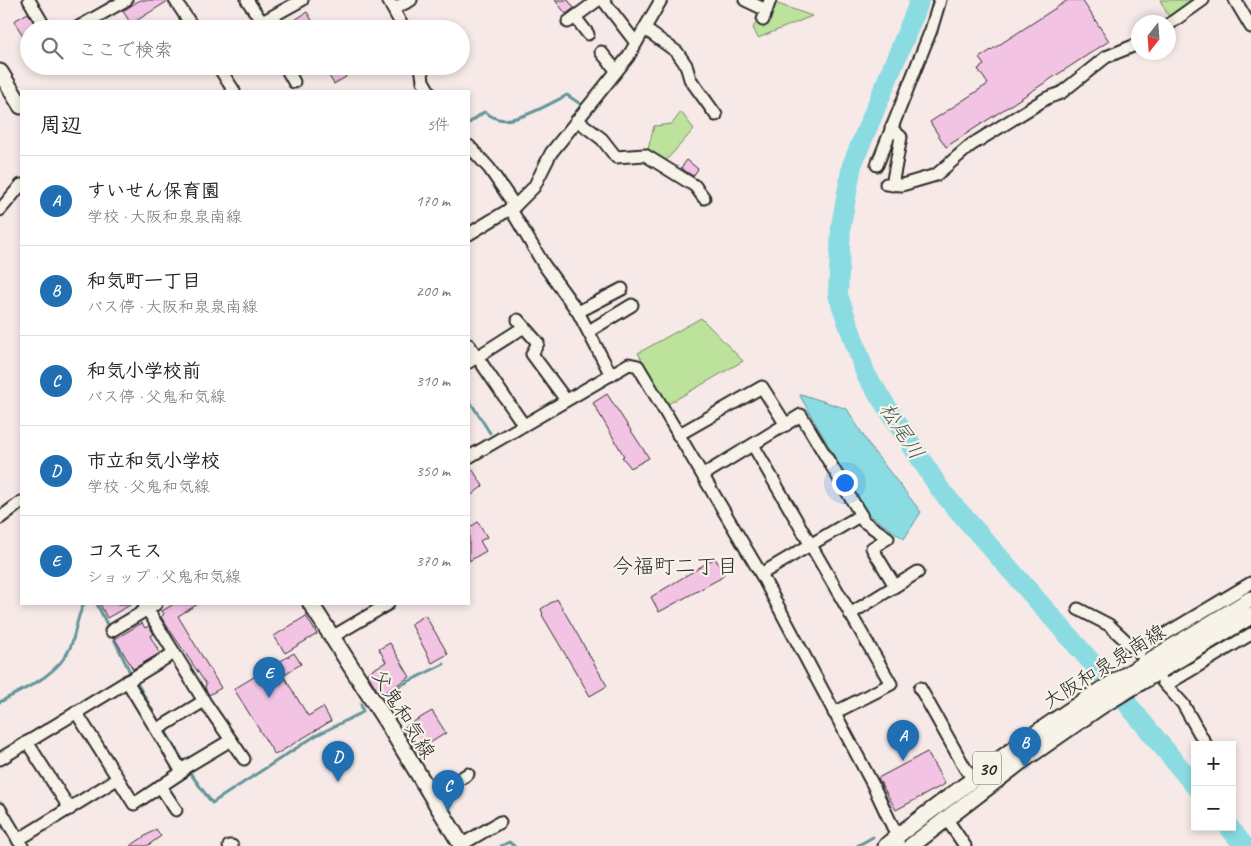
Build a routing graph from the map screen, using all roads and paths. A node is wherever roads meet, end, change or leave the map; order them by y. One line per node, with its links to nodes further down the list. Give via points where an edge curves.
1 (29, 0): 17 (street)
2 (126, 0): 18 (street)
3 (176, 0): 19 (street)
4 (247, 0): 20 (street)
5 (302, 0): 21 (street)
6 (410, 0): 14 (street)
7 (598, 0): 25 (street, via 572,19)
8 (603, 0): 26 (street)
9 (745, 0): 15 (street)
10 (940, 0): 40 (street)
11 (1203, 0): 16 (street)
12 (1236, 0): 23 (street)
13 (659, 1): 24 (street)
14 (391, 4): 22 (street)
15 (767, 10)
16 (1176, 19)
17 (41, 20)
18 (90, 20)
19 (188, 20)
20 (260, 20)
21 (271, 20)
22 (399, 20)
23 (1251, 27)
24 (645, 29): 26 (street); 38 (street, via 677,52 692,70 690,79)
25 (588, 34)
26 (636, 43): 29 (street)
27 (1131, 47): 40 (street, via 1106,57 1060,93 971,145 936,174 902,185 889,184 901,137)
28 (602, 52): 29 (street)
29 (616, 70): 39 (street)
30 (0, 72): 37 (main road)
31 (224, 75): 35 (street)
32 (291, 75): 34 (street)
33 (422, 75): 36 (street)
34 (294, 82)
35 (233, 90)
36 (429, 90)
37 (20, 104)
38 (714, 107)
39 (577, 120): 44 (street, via 602,140 616,157 645,155 695,186); 45 (street, via 551,153 534,187)
40 (891, 128): 42 (street)
41 (470, 147): 45 (street, via 489,168)
42 (877, 165)
43 (20, 186): 46 (street)
44 (704, 198)
45 (513, 207): 47 (street); 50 (street, via 544,265)
46 (0, 210)
47 (470, 233)
48 (622, 289): 50 (street)
49 (632, 305): 51 (street)
50 (578, 312): 51 (street)
51 (589, 332): 53 (street)
52 (473, 360): 54 (street, via 521,324 542,339 532,354); 55 (street)
53 (611, 375): 54 (street); 57 (street, via 629,364 638,366)
54 (566, 400): 55 (street)
55 (523, 424): 59 (street)
56 (786, 425): 57 (street, via 762,387); 58 (street); 62 (street, via 801,415)
57 (678, 435): 60 (street)
58 (753, 445): 60 (street); 64 (street)
59 (470, 456)
60 (702, 475): 66 (street)
61 (20, 503): 63 (street)
62 (861, 515): 64 (street); 68 (street, via 863,521 888,538 872,548)
63 (0, 518)
64 (810, 544): 66 (street); 74 (street)
65 (918, 572): 68 (street)
66 (760, 574): 86 (street)
67 (1251, 583): 73 (street, via 1138,652 1109,626)
68 (895, 586): 74 (street)
69 (1251, 599): 80 (main road, 大阪和泉泉南線 / 30)
70 (312, 605): 78 (main road, 父鬼和気線)
71 (386, 605): 78 (street)
72 (149, 606): 76 (street); 79 (street)
73 (1078, 609)
74 (850, 614): 86 (street, via 891,684)
75 (1251, 616): 80 (main road, 大阪和泉泉南線 / 30)
76 (111, 631)
77 (1251, 634): 89 (street, via 1164,683 1183,704)
78 (332, 638): 98 (main road, 父鬼和気線)
79 (174, 653): 81 (street); 83 (street)
80 (1134, 678): 84 (main road, 大阪和泉泉南線 / 30)
81 (127, 681): 85 (street); 87 (street)
82 (920, 696): 95 (street, via 941,738)
83 (204, 701): 87 (street); 88 (street)
84 (1096, 701): 95 (main road, 大阪和泉泉南線 / 30); 102 (main road, 大阪和泉泉南線 / 30)
85 (76, 712): 90 (street); 96 (street)
86 (834, 713): 104 (street)
87 (161, 727): 93 (street)
88 (231, 740): 92 (street); 93 (street)
89 (1204, 741)
90 (27, 742): 91 (street); 99 (street)
91 (0, 759)
92 (244, 759)
93 (185, 768): 97 (street)
94 (468, 774): 98 (street)
95 (973, 778): 104 (main road, 大阪和泉泉南線 / 30)
96 (117, 780): 97 (street, via 134,804); 99 (street)
97 (160, 786): 101 (street)
98 (432, 796): 106 (main road, 父鬼和気線)
99 (70, 809): 105 (street)
100 (0, 810): 105 (street)
101 (176, 810)
102 (946, 818): 107 (main road, 大阪和泉泉南線 / 30); 108 (street)
103 (500, 822): 106 (street)
104 (894, 842)
105 (20, 843)
106 (462, 845)
107 (911, 846)
108 (965, 846)

